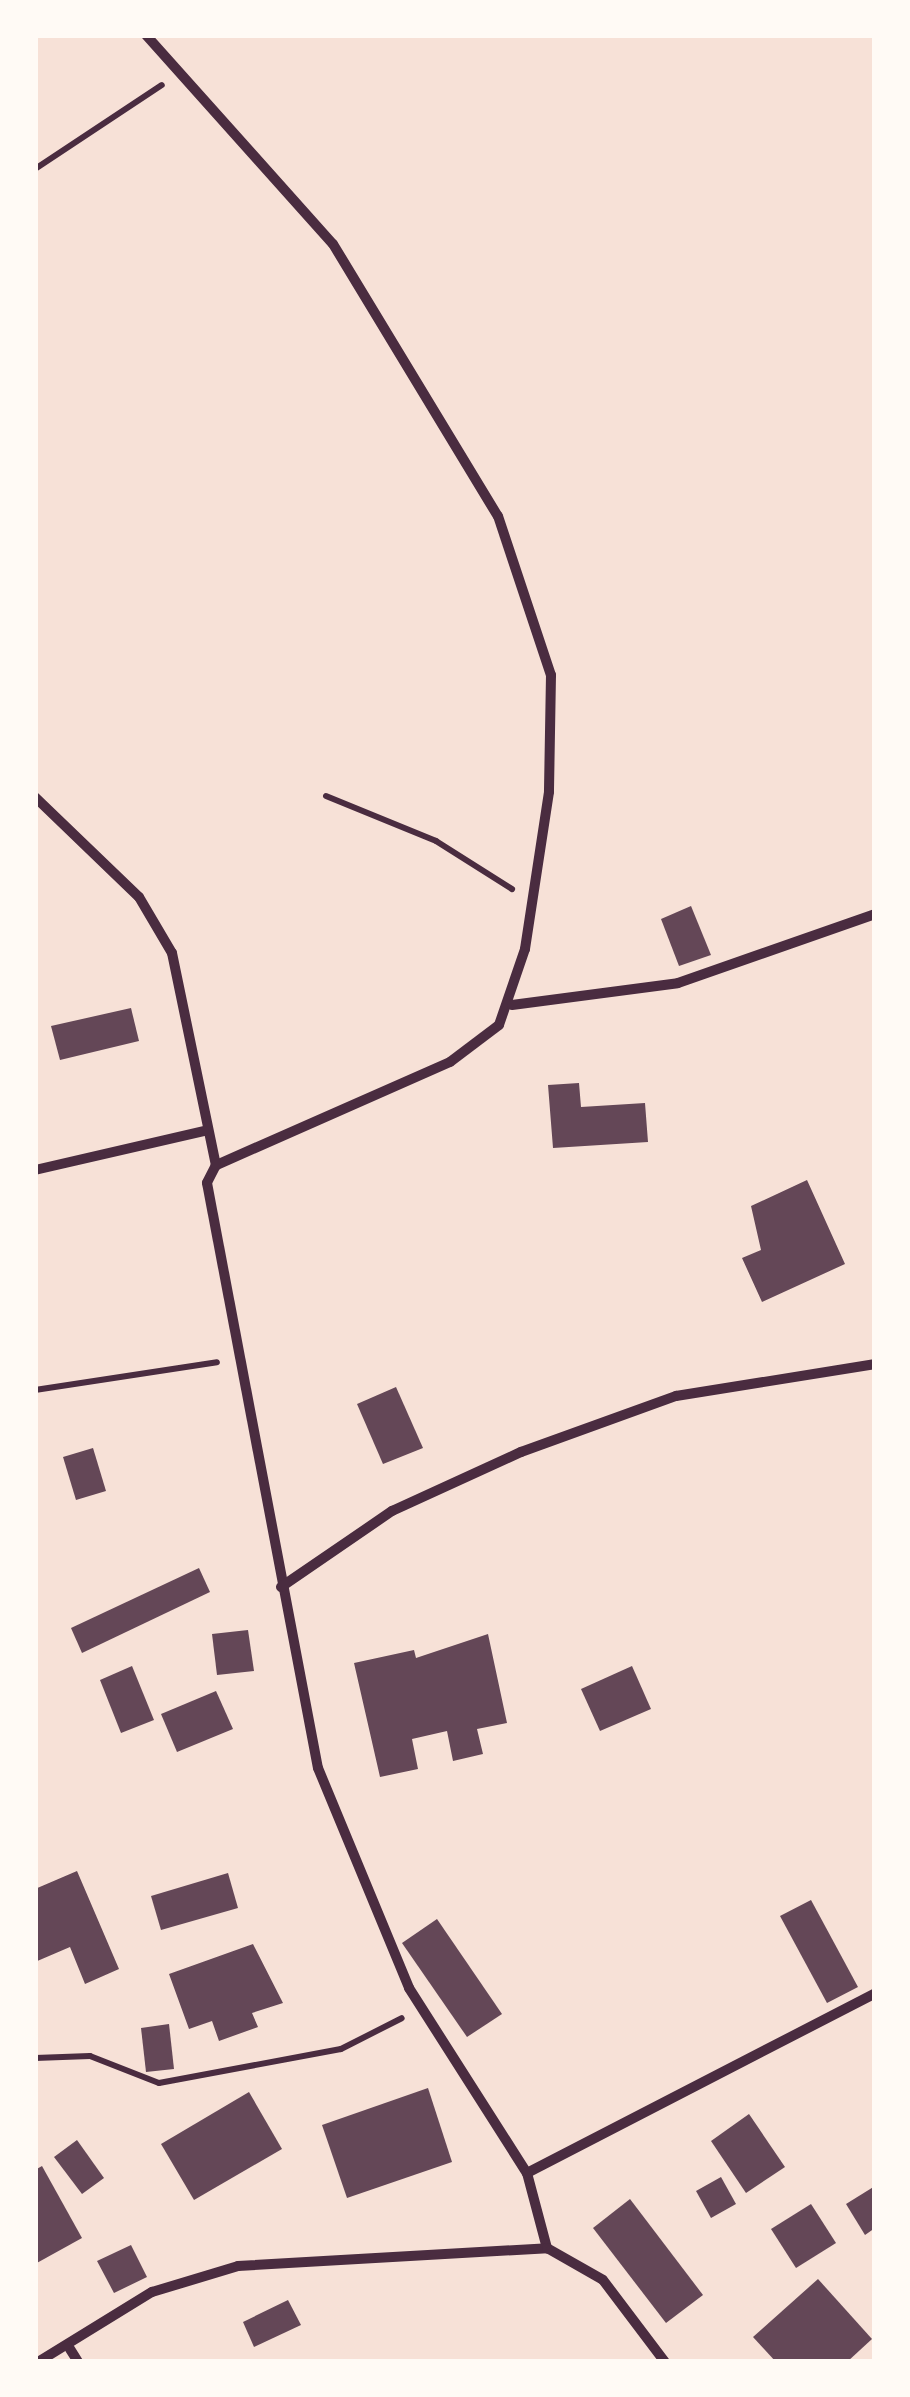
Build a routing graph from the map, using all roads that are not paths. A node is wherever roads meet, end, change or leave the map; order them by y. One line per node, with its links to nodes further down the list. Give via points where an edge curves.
1 (146, 35): 4 (street, via 333,244 498,516 552,674 550,792)
2 (35, 797): 5 (street, via 158,926 183,976)
3 (875, 914): 4 (street, via 678,984)
4 (512, 1005): 6 (street, via 450,1062)
5 (204, 1131): 6 (street); 7 (street)
6 (216, 1165): 9 (street, via 208,1189 234,1360)
7 (35, 1170)
8 (875, 1364): 9 (street, via 676,1396 538,1446 392,1512)
9 (281, 1587): 11 (street, via 318,1768 420,2006)
10 (875, 1993): 11 (street)
11 (527, 2173): 12 (street)
12 (547, 2248): 13 (street, via 238,2266 152,2292); 16 (street, via 603,2280)
13 (70, 2349): 14 (street); 15 (street)
14 (38, 2362)
15 (78, 2362)
16 (664, 2362)

